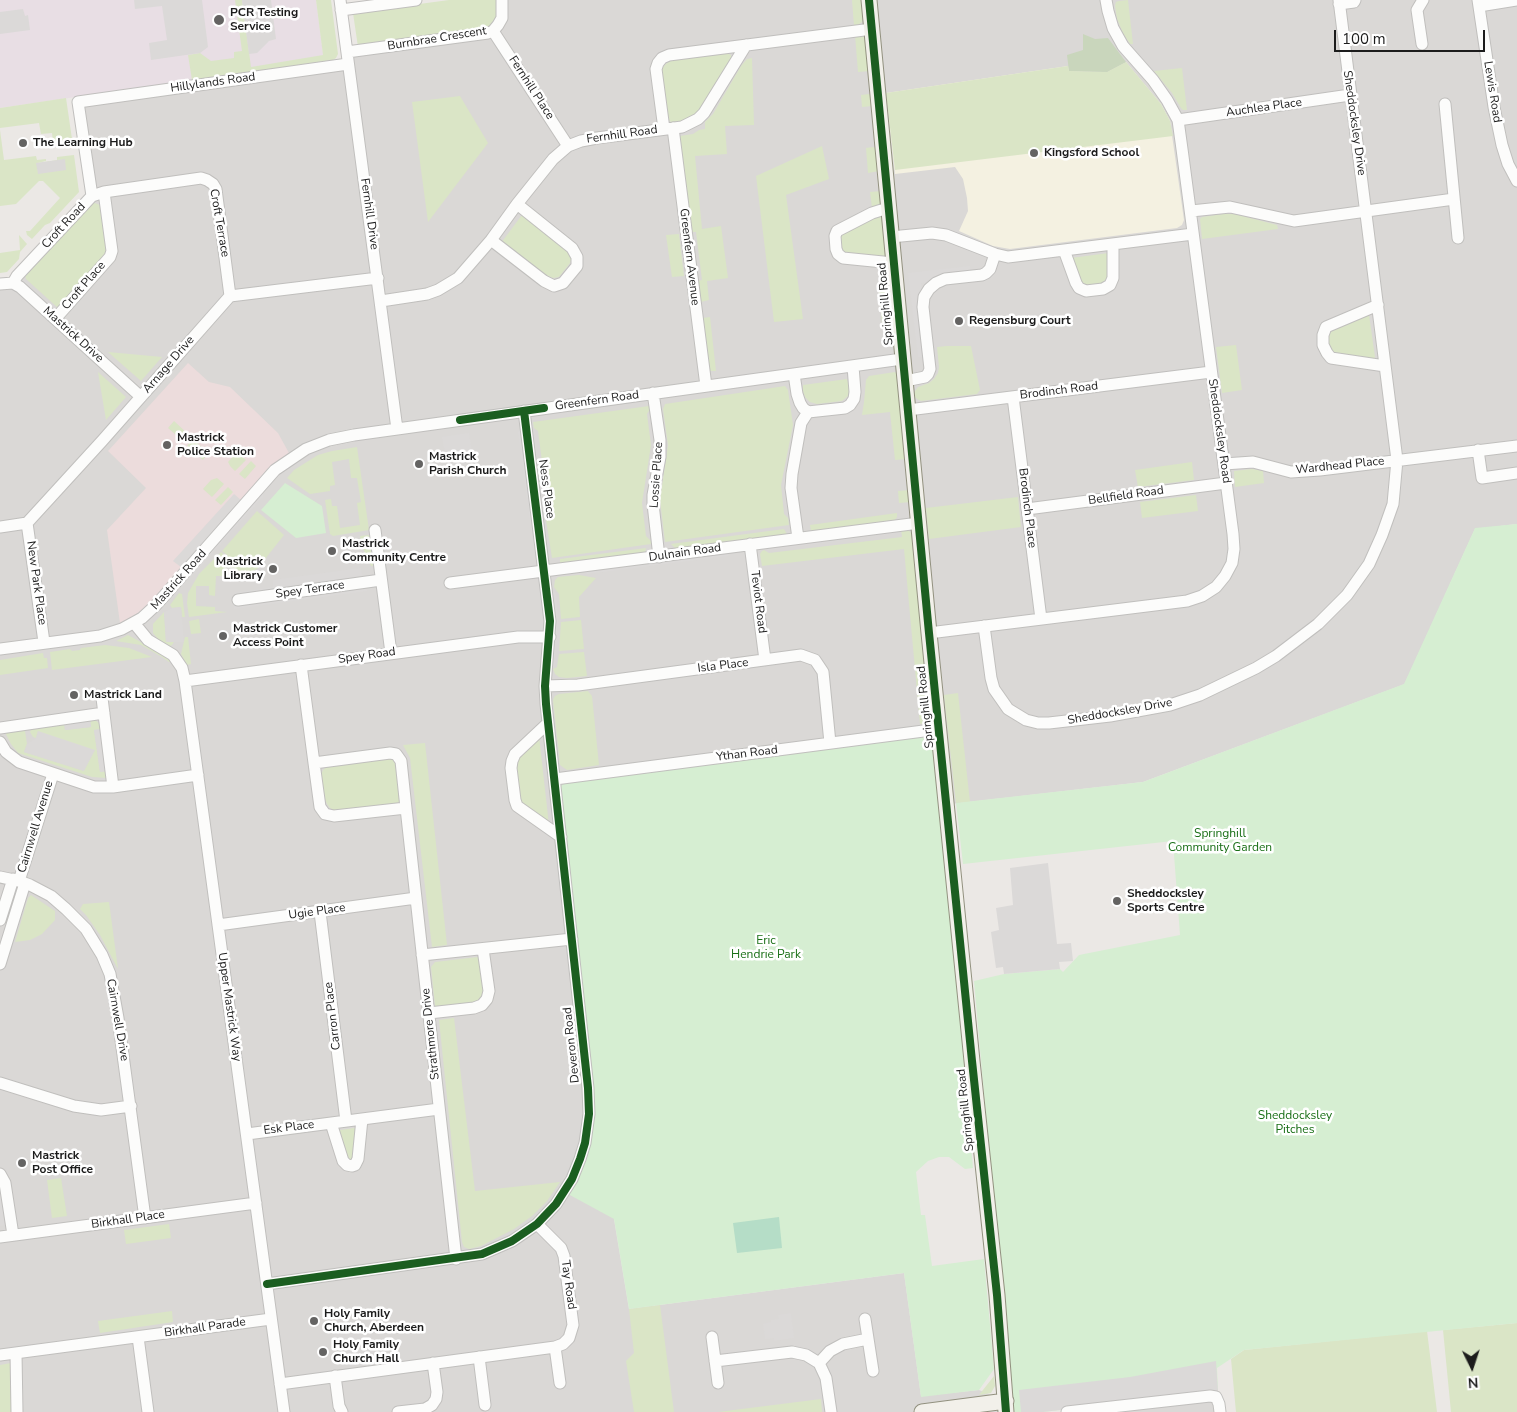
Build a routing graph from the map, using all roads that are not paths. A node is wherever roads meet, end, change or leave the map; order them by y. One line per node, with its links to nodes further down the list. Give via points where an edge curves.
1 (416, 0): 10 (street)
2 (502, 0): 12 (street, Burnbrae Crescent, via 502,18)
3 (869, 0): 11 (street, Springhill Road)
4 (1106, 0): 19 (street, Sheddocksley Road, via 1113,28 1123,46 1162,93)
5 (1355, 0): 8 (street, Sheddocksley Drive)
6 (1423, 0): 13 (street, via 1417,10)
7 (1517, 0): 9 (street)
8 (1339, 2): 16 (street, Sheddocksley Drive)
9 (1479, 3): 22 (street, Lewis Road, via 1502,145)
10 (340, 5): 15 (street, Fernhill Drive)
11 (872, 29): 14 (street, Fernhill Road); 27 (street, Springhill Road)
12 (493, 31): 15 (street, Burnbrae Crescent); 21 (street, Fernhill Place)
13 (1422, 44)
14 (746, 45): 20 (street, Fernhill Road, via 704,113 691,123); 20 (street, Fernhill Road, via 668,55 658,62 656,69)
15 (348, 58): 17 (street, Hillylands Road); 38 (street, Fernhill Drive)
16 (1350, 95): 19 (street, Auchlea Place); 28 (street, Sheddocksley Drive)
17 (78, 102): 24 (street, Croft Road)
18 (1445, 104): 25 (street)
19 (1178, 120): 29 (street, Sheddocksley Road)
20 (668, 129): 21 (street, Fernhill Road, via 597,138); 51 (street, Greenfern Avenue)
21 (568, 146): 26 (street, Fernhill Road, via 553,159)
22 (1517, 181)
23 (104, 192): 24 (street, Croft Terrace); 41 (street, Croft Terrace, via 201,178 213,184); 44 (street, Croft Place, via 112,251 110,257)
24 (92, 196): 39 (street, Croft Road)
25 (1454, 199): 28 (street); 32 (street)
26 (517, 204): 33 (street, Fernhill Road); 33 (street, via 572,248 578,266 563,283 554,286)
27 (888, 208): 31 (street, Springhill Road); 37 (street, Springhill Road, via 837,232 836,249 843,258)
28 (1366, 211): 29 (street, via 1294,221 1230,207); 43 (street, Sheddocksley Drive)
29 (1191, 212): 30 (street, Sheddocksley Road)
30 (1193, 234): 34 (street); 48 (street, Sheddocksley Road)
31 (891, 238): 36 (street, via 932,233 946,235); 37 (street, Springhill Road)
32 (1458, 238)
33 (491, 240): 42 (street, Fernhill Road, via 448,285 427,294)
34 (1113, 244): 35 (street); 35 (street, via 1113,278 1104,289 1086,291 1079,288)
35 (1064, 250): 36 (street, via 1008,257)
36 (995, 254): 50 (street, via 986,273 945,279 929,289 923,307 930,369 925,377)
37 (894, 263): 45 (street, Springhill Road)
38 (378, 278): 41 (street); 42 (street, Fernhill Drive)
39 (13, 283): 40 (street); 44 (street, Mastrick Drive)
40 (0, 284)
41 (230, 296): 53 (street, Arnage Drive)
42 (381, 300): 58 (street, Fernhill Drive)
43 (1378, 304): 47 (street, Sheddocksley Drive); 47 (street, via 1326,327 1323,344 1331,358)
44 (55, 319): 53 (street, Mastrick Drive)
45 (902, 359): 46 (street, Greenfern Road); 50 (street, Springhill Road)
46 (853, 366): 49 (street, Greenfern Road); 57 (street, via 855,392 850,405)
47 (1385, 366): 61 (street, Sheddocksley Drive)
48 (1211, 372): 54 (street, Brodinch Road); 62 (street, Sheddocksley Road)
49 (794, 374): 51 (street, Greenfern Road); 57 (street, via 800,403)
50 (905, 380): 55 (street, Springhill Road)
51 (706, 386): 52 (street, Greenfern Road)
52 (653, 393): 56 (street, Greenfern Road); 73 (street, Lossie Place, via 660,440 653,495)
53 (141, 397): 67 (street, Arnage Drive)
54 (1013, 397): 55 (street, Brodinch Road); 66 (street, Brodinch Place)
55 (908, 410): 68 (street, Springhill Road)
56 (524, 411): 58 (street, Greenfern Road); 74 (street, Ness Place)
57 (808, 412): 71 (street, via 800,424 792,474)
58 (398, 429): 65 (street, Greenfern Road, via 339,437 306,449 275,470)
59 (1517, 446): 60 (street, Wardhead Place)
60 (1478, 450): 61 (street, Wardhead Place); 63 (street, via 1482,478)
61 (1397, 460): 62 (street, Wardhead Place, via 1291,472 1253,462); 80 (street, Sheddocksley Drive, via 1389,517 1369,564 1347,595 1276,656 1200,695 1170,705 1110,716 1049,723 1026,720 1008,709 994,689)
62 (1224, 464): 64 (street, Sheddocksley Road)
63 (1517, 473)
64 (1226, 483): 66 (street, Bellfield Road); 78 (street, Sheddocksley Road, via 1234,549 1232,563 1216,587 1187,601)
65 (251, 496): 79 (street, Mastrick Road, via 156,605)
66 (1027, 509): 78 (street, Brodinch Place)
67 (27, 523): 69 (street); 83 (street, New Park Place)
68 (919, 523): 71 (street, Dulnain Road); 81 (street, Springhill Road)
69 (0, 527)
70 (374, 530): 75 (street)
71 (798, 538): 72 (street, Dulnain Road)
72 (750, 544): 73 (street, Dulnain Road); 86 (street, Teviot Road)
73 (660, 556): 74 (street, Dulnain Road)
74 (545, 571): 76 (street, Dulnain Road); 82 (street, Deveron Road)
75 (381, 580): 77 (street, Spey Terrace); 85 (street)
76 (450, 582)
77 (238, 600)
78 (1041, 619): 80 (street, Sheddocksley Road)
79 (134, 623): 83 (street, Mastrick Road, via 100,636); 88 (street, Upper Mastrick Way, via 148,640 173,655 182,668)
80 (984, 626): 81 (street, Sheddocksley Road)
81 (929, 633): 94 (street, Springhill Road)
82 (550, 637): 85 (street, Spey Road, via 518,637); 89 (street, Deveron Road)
83 (44, 642): 84 (street, Mastrick Road)
84 (0, 649)
85 (391, 653): 87 (street, Spey Road)
86 (765, 660): 89 (street, Isla Place, via 578,685); 96 (street, Isla Place, via 801,656 816,660 822,672)
87 (301, 665): 88 (street, Spey Road); 97 (street)
88 (185, 681): 99 (street, Upper Mastrick Way)
89 (544, 686): 92 (street, Deveron Road)
90 (102, 698): 91 (street)
91 (104, 713): 93 (street); 101 (street)
92 (548, 723): 100 (street, Deveron Road); 103 (street, via 516,754 511,768 518,806)
93 (0, 728)
94 (939, 729): 96 (street, Ythan Road); 148 (street, Springhill Road)
95 (0, 742): 98 (street, via 6,752 19,762)
96 (830, 743): 100 (street, Ythan Road)
97 (314, 763): 102 (street, via 320,807 325,814 334,816); 102 (street, Strathmore Drive, via 396,754 401,761)
98 (53, 774): 101 (street, via 94,787); 105 (street, Cairnwell Avenue)
99 (198, 775): 101 (street); 109 (street, Upper Mastrick Way)
100 (555, 778): 103 (street, Deveron Road)
101 (113, 787)
102 (406, 808): 106 (street, Strathmore Drive)
103 (561, 837): 110 (street, Deveron Road)
104 (0, 877): 105 (street, Cairnwell Drive)
105 (19, 881): 108 (street, Cairnwell Avenue); 113 (street, Cairnwell Avenue); 116 (street, Cairnwell Drive, via 51,896 66,909 86,929 102,955 114,992)
106 (416, 898): 107 (street, Ugie Place); 112 (street, Strathmore Drive)
107 (320, 912): 109 (street, Ugie Place); 119 (street, Carron Place)
108 (0, 920)
109 (218, 925): 121 (street, Upper Mastrick Way)
110 (572, 939): 111 (street); 125 (street, Deveron Road, via 589,1114 585,1143 572,1179 556,1204)
111 (483, 949): 112 (street); 114 (street, via 488,991 482,1005)
112 (422, 955): 114 (street, Strathmore Drive)
113 (0, 964)
114 (429, 1013): 117 (street, Strathmore Drive)
115 (0, 1082): 116 (street, via 74,1106 101,1110)
116 (131, 1106): 124 (street, Cairnwell Drive)
117 (439, 1109): 118 (street, Esk Place); 128 (street, Strathmore Drive)
118 (362, 1118): 119 (street, Esk Place); 120 (street, Esk Place, via 358,1159 352,1166 343,1161)
119 (346, 1121): 120 (street, Esk Place)
120 (331, 1123): 121 (street, Esk Place)
121 (247, 1134): 123 (street, Upper Mastrick Way)
122 (0, 1174): 126 (street, via 5,1182)
123 (256, 1203): 124 (street, Birkhall Place); 129 (street, Upper Mastrick Way)
124 (145, 1218): 126 (street, Birkhall Place)
125 (537, 1224): 128 (street, Deveron Road, via 512,1241 482,1254); 135 (street, Tay Road, via 561,1248 564,1256 574,1325 569,1338)
126 (13, 1235): 127 (street, Birkhall Place)
127 (0, 1237)
128 (456, 1259): 129 (street, Deveron Road)
129 (266, 1284): 130 (street, Upper Mastrick Way)
130 (271, 1319): 132 (street, Birkhall Parade); 146 (street, Upper Mastrick Way)
131 (865, 1319): 134 (street)
132 (138, 1337): 136 (street, Birkhall Parade); 150 (street)
133 (712, 1337): 139 (street)
134 (868, 1339): 141 (street, via 844,1344); 142 (street)
135 (555, 1347): 138 (street); 144 (street)
136 (16, 1353): 137 (street, Birkhall Parade); 149 (street)
137 (0, 1355)
138 (479, 1357): 140 (street); 147 (street)
139 (715, 1361): 141 (street, via 792,1352 806,1355); 145 (street)
140 (433, 1363): 143 (street); 153 (street, via 437,1392 432,1405)
141 (819, 1363): 154 (street, via 826,1378)
142 (873, 1371)
143 (335, 1376): 146 (street); 152 (street)
144 (560, 1383)
145 (718, 1383)
146 (280, 1384): 151 (street, Upper Mastrick Way)
147 (485, 1405)
148 (1006, 1406): 155 (street)
149 (17, 1412)
150 (148, 1412)
151 (284, 1412)
152 (342, 1412)
153 (398, 1412)
154 (831, 1412)
155 (922, 1412)
156 (1067, 1412): 157 (street, via 1210,1396 1216,1398)
157 (1220, 1412)

